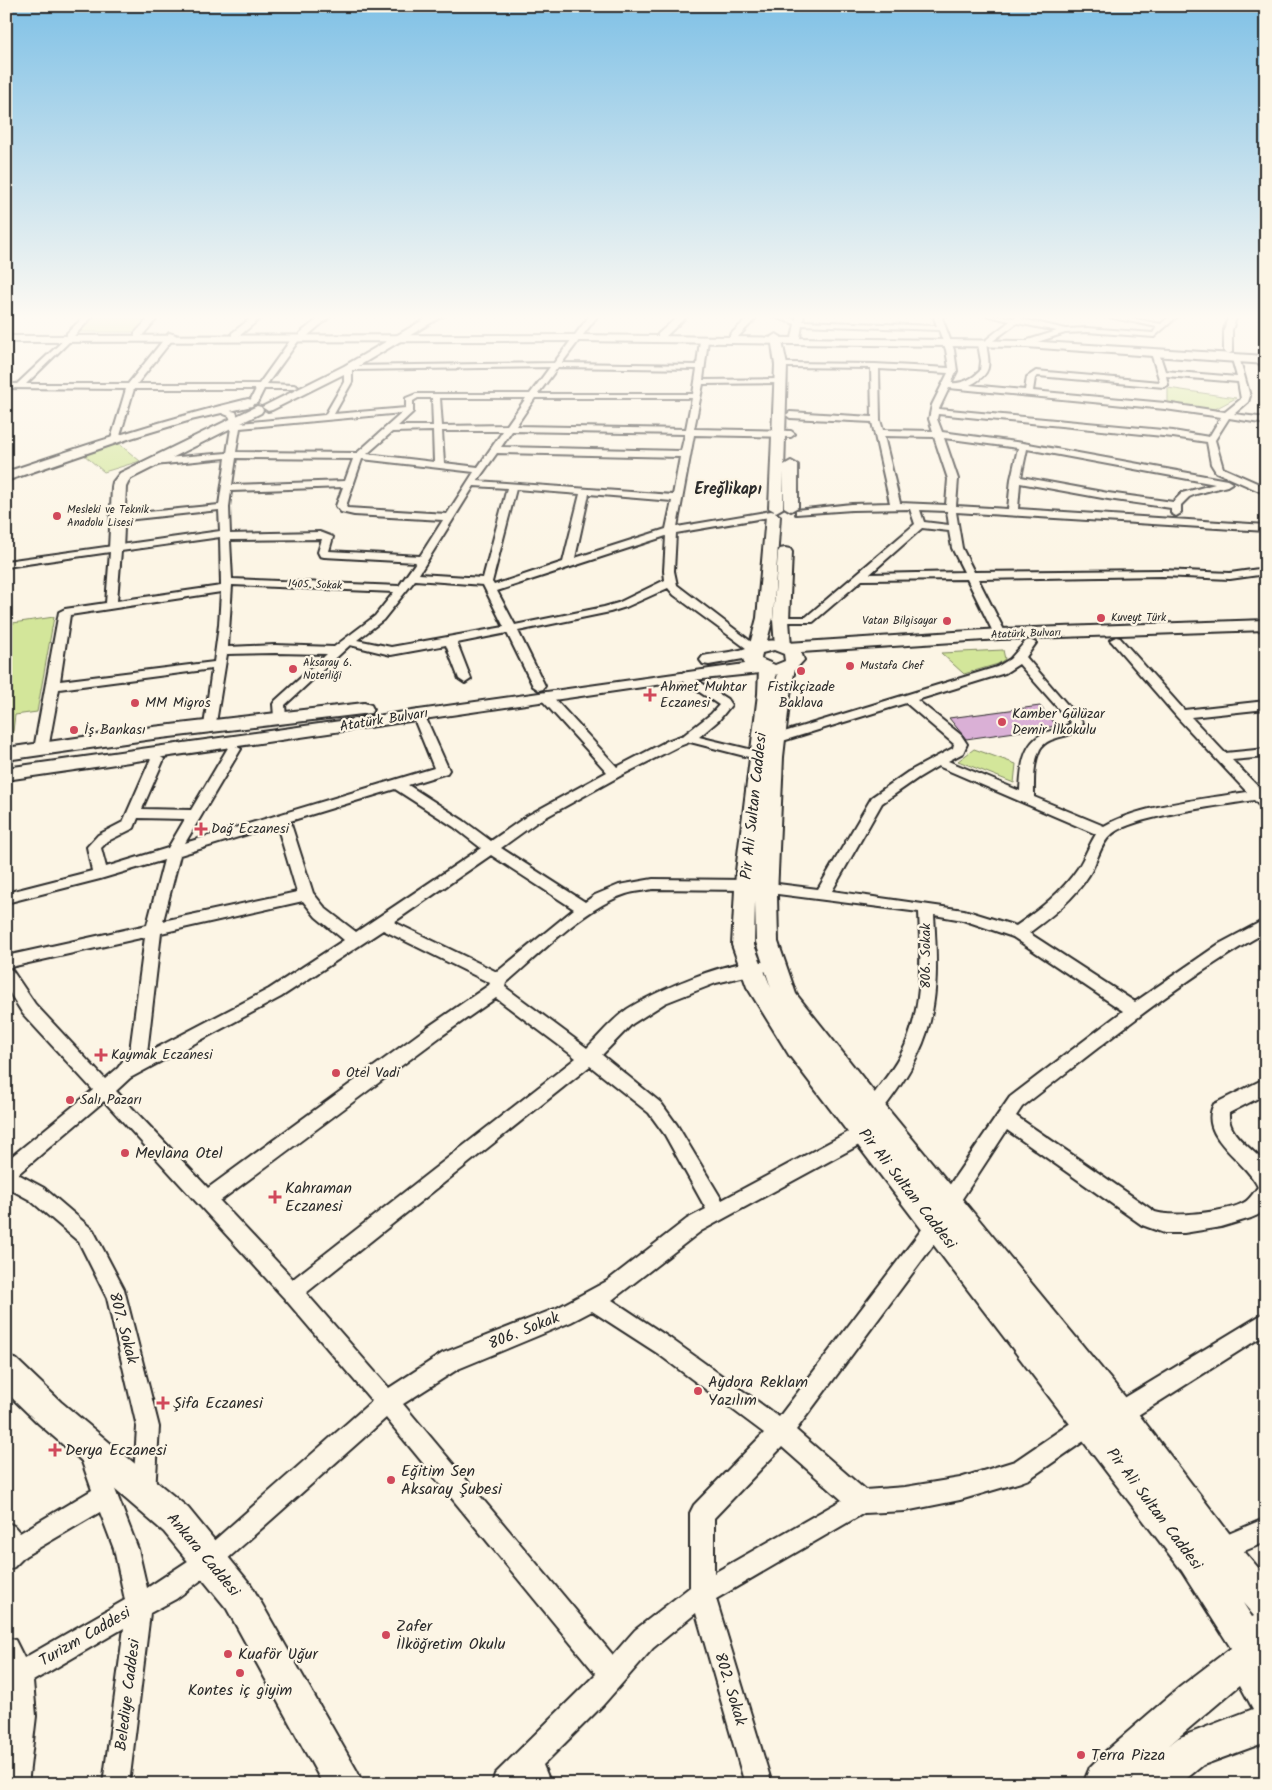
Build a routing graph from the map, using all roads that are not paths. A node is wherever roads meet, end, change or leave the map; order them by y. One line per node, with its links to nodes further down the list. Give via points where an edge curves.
1 (127, 399): 34 (street)
2 (258, 399): 16 (street)
3 (270, 399): 16 (main road)
4 (272, 399): 16 (main road)
5 (339, 399): 22 (street)
6 (410, 399): 18 (street)
7 (436, 399): 28 (street)
8 (530, 399): 26 (street)
9 (696, 399): 29 (street)
10 (779, 399): 31 (main road)
11 (789, 399): 20 (main road)
12 (876, 399): 23 (street)
13 (940, 399): 19 (street)
14 (1173, 399): 21 (street)
15 (1246, 399): 21 (street)
16 (256, 405): 17 (main road); 25 (main road)
17 (222, 410): 25 (street, via 233,414); 34 (main road)
18 (410, 410): 22 (street); 27 (street)
19 (935, 411): 33 (street, via 933,419); 35 (street)
20 (790, 414): 23 (street); 32 (main road)
21 (1227, 415): 24 (street); 35 (street)
22 (328, 418): 25 (street)
23 (876, 420): 30 (street)
24 (1266, 421)
25 (236, 424): 39 (street); 41 (main road)
26 (509, 428): 28 (street); 29 (street); 37 (street)
27 (390, 429): 28 (street); 40 (street)
28 (438, 429): 42 (street)
29 (690, 431): 31 (street); 38 (street)
30 (879, 433): 33 (street); 56 (street)
31 (777, 434): 32 (street); 61 (main road)
32 (790, 434): 61 (main road)
33 (937, 434): 36 (street); 59 (street, via 954,479)
34 (115, 439): 44 (main road)
35 (1211, 440): 46 (street, via 1218,470)
36 (1023, 446): 45 (street); 46 (street)
37 (494, 450): 38 (street); 43 (street)
38 (686, 454): 53 (street)
39 (230, 455): 40 (street); 41 (street); 50 (street)
40 (359, 456): 42 (street); 48 (street)
41 (154, 462): 63 (main road, via 125,476 120,482)
42 (438, 465): 43 (street)
43 (480, 470): 47 (street)
44 (6, 477)
45 (1016, 479): 58 (street); 60 (street)
46 (1231, 480): 51 (street); 55 (street, via 1186,494 1178,498)
47 (471, 483): 49 (street); 62 (street)
48 (350, 484): 50 (street); 62 (street, via 341,506 344,510)
49 (512, 487): 52 (street); 80 (street)
50 (226, 488): 54 (street)
51 (1266, 491)
52 (585, 492): 53 (street); 73 (street)
53 (677, 498): 68 (street)
54 (224, 506): 63 (street); 69 (street)
55 (1174, 506): 58 (street); 64 (street)
56 (896, 507): 57 (street); 61 (street, via 823,508)
57 (914, 507): 59 (street); 65 (street)
58 (1107, 507): 60 (street); 64 (street)
59 (952, 508): 60 (street); 67 (street)
60 (1013, 512)
61 (783, 513): 68 (street); 83 (main road); 94 (main road, via 766,618)
62 (450, 517): 71 (street)
63 (117, 518): 70 (main road)
64 (1177, 522): 66 (street)
65 (920, 525): 67 (street); 77 (street)
66 (1266, 528)
67 (954, 529): 75 (street, via 957,548)
68 (671, 531): 73 (street); 78 (street)
69 (225, 535): 70 (street); 71 (street, via 325,535 328,539 324,554); 79 (street)
70 (116, 549): 72 (street); 82 (street)
71 (424, 558): 76 (street)
72 (6, 564)
73 (568, 564): 80 (street)
74 (1266, 571): 75 (street, via 1230,576 1162,572)
75 (969, 574): 77 (street); 86 (street)
76 (412, 577): 80 (street); 81 (street)
77 (861, 577): 83 (street, via 808,620)
78 (671, 582): 85 (street, via 606,610); 94 (street, via 678,593)
79 (227, 585): 81 (street, 1405. Sokak); 82 (street, 1405. Sokak); 92 (street)
80 (489, 586): 85 (street)
81 (403, 589): 89 (street, via 379,618)
82 (111, 605): 99 (street, 1405. Sokak, via 66,612)
83 (781, 620): 94 (main road)
84 (1266, 624): 86 (main road, Atatürk Bulvarı)
85 (511, 629): 90 (street); 100 (street)
86 (1000, 634): 94 (main road, Atatürk Bulvarı)
87 (1266, 635): 88 (main road, Atatürk Bulvarı)
88 (1116, 640): 91 (main road, Atatürk Bulvarı); 104 (street)
89 (348, 641): 90 (street, via 391,651); 93 (street)
90 (450, 641): 98 (street)
91 (1030, 643): 94 (main road, Atatürk Bulvarı); 95 (street)
92 (221, 651): 93 (street); 96 (street)
93 (336, 651): 105 (street, via 279,704)
94 (772, 657): 97 (main road, Atatürk Bulvarı); 100 (main road, Atatürk Bulvarı, via 664,670); 108 (main road, Pir Ali Sultan Caddesi, via 767,694)
95 (1020, 658): 101 (street, via 1002,670); 121 (street, via 1077,723 1072,730 1044,737 1036,747 1029,761)
96 (218, 665): 99 (street); 106 (street)
97 (684, 676): 100 (main road, Atatürk Bulvarı); 107 (street, via 725,705)
98 (465, 679)
99 (53, 686): 109 (street)
100 (542, 691): 103 (main road, Atatürk Bulvarı); 117 (street)
101 (907, 698): 108 (street); 115 (street, via 960,744 958,750)
102 (1266, 705): 104 (street)
103 (406, 712): 105 (main road); 110 (main road, via 309,738); 116 (main road, Atatürk Bulvarı); 118 (main road, Atatürk Bulvarı); 120 (street, via 442,770)
104 (1181, 714): 113 (street)
105 (280, 717): 106 (main road)
106 (210, 726): 109 (main road)
107 (689, 738): 108 (street); 117 (street)
108 (768, 747): 130 (main road, Pir Ali Sultan Caddesi)
109 (41, 749): 112 (main road)
110 (234, 749): 114 (main road); 124 (street)
111 (1266, 753): 113 (street)
112 (6, 754)
113 (1222, 757): 122 (street)
114 (157, 759): 119 (main road); 123 (street)
115 (937, 761): 121 (street); 131 (street, via 877,800)
116 (6, 765)
117 (615, 773): 127 (street, via 532,819)
118 (6, 774)
119 (6, 780)
120 (397, 784): 125 (street); 127 (street)
121 (1027, 799): 126 (street)
122 (1261, 799): 126 (street, via 1141,817)
123 (133, 813): 124 (street); 129 (street, via 129,826 103,838 94,847)
124 (194, 815): 128 (street)
125 (282, 818): 128 (street); 132 (street)
126 (1105, 832): 139 (street, via 1084,872 1059,903)
127 (491, 848): 135 (street); 136 (street)
128 (173, 852): 129 (street); 138 (street)
129 (100, 874): 133 (street)
130 (756, 886): 131 (street); 135 (street, via 653,884 624,889); 142 (main road, Pir Ali Sultan Caddesi, via 743,945)
131 (823, 894): 134 (street)
132 (306, 895): 138 (street); 140 (street, via 321,913)
133 (6, 898)
134 (926, 908): 139 (street, via 964,915); 151 (street, 806. Sokak, via 929,970 926,1007 911,1052)
135 (585, 909): 144 (street)
136 (382, 923): 140 (street); 144 (street)
137 (1266, 924): 145 (street, 802. Sokak, via 1225,948)
138 (154, 928): 141 (street); 147 (street, via 138,1052)
139 (1018, 934): 145 (street)
140 (355, 940): 147 (street, via 275,993)
141 (6, 962)
142 (763, 967): 146 (street, via 705,980 668,996 632,1015); 151 (main road, Pir Ali Sultan Caddesi, via 758,987 798,1048)
143 (6, 974): 149 (street, via 29,1009)
144 (497, 985): 146 (street); 156 (street)
145 (1135, 1011): 150 (street, 802. Sokak, via 1033,1087 1016,1102)
146 (589, 1057): 158 (street, via 655,1108); 160 (street)
147 (124, 1072): 149 (street)
148 (1266, 1085): 154 (street, via 1220,1110 1218,1119 1221,1131 1251,1159)
149 (105, 1090): 152 (street); 156 (street)
150 (1006, 1119): 155 (street, via 1149,1219 1164,1224 1221,1218 1251,1209); 157 (street, 802. Sokak)
151 (868, 1121): 157 (main road); 158 (street, 806. Sokak); 159 (main road, Pir Ali Sultan Caddesi)
152 (6, 1173)
153 (6, 1177): 169 (street, 807. Sokak, via 37,1194 86,1236 117,1296 148,1427)
154 (1266, 1184)
155 (1266, 1192)
156 (207, 1200): 160 (street)
157 (949, 1202): 159 (street, 802. Sokak); 165 (main road)
158 (718, 1212): 161 (street, 806. Sokak, via 694,1225 614,1288)
159 (936, 1226): 166 (main road, Pir Ali Sultan Caddesi); 167 (street, 802. Sokak)
160 (292, 1292): 164 (street)
161 (593, 1300): 164 (street, 806. Sokak, via 452,1361); 167 (street, via 664,1346)
162 (1266, 1322): 165 (street)
163 (6, 1371): 168 (main road, Ankara Caddesi)
164 (387, 1402): 175 (street, 806. Sokak); 181 (street)
165 (1119, 1414): 174 (main road)
166 (1089, 1424): 171 (street, via 1021,1471 960,1489 905,1499); 179 (main road, Pir Ali Sultan Caddesi, via 1194,1559)
167 (781, 1432): 171 (street); 176 (street, 802. Sokak, via 702,1513)
168 (87, 1445): 169 (main road, Ankara Caddesi); 170 (street)
169 (144, 1494): 175 (main road, Ankara Caddesi, via 176,1520)
170 (105, 1496): 173 (street); 178 (street, via 126,1549)
171 (861, 1502): 176 (street)
172 (1266, 1530): 174 (street)
173 (10, 1547)
174 (1220, 1549): 177 (main road)
175 (208, 1561): 178 (street, Turizm Caddesi); 188 (main road, Ankara Caddesi, via 239,1597)
176 (702, 1594): 181 (street, via 644,1639); 190 (street, 802. Sokak)
177 (1266, 1604)
178 (139, 1606): 182 (street, Turizm Caddesi); 187 (street, Belediye Caddesi)
179 (1255, 1644): 183 (main road, Pir Ali Sultan Caddesi, via 1256,1682); 191 (main road)
180 (6, 1648): 182 (street)
181 (613, 1675): 185 (street)
182 (13, 1678): 186 (street, via 23,1724)
183 (1266, 1697)
184 (1266, 1723): 192 (main road, via 1191,1751)
185 (533, 1772): 189 (street)
186 (15, 1784)
187 (116, 1784)
188 (344, 1784)
189 (505, 1784)
190 (759, 1784)
191 (1102, 1784)
192 (1150, 1784)

